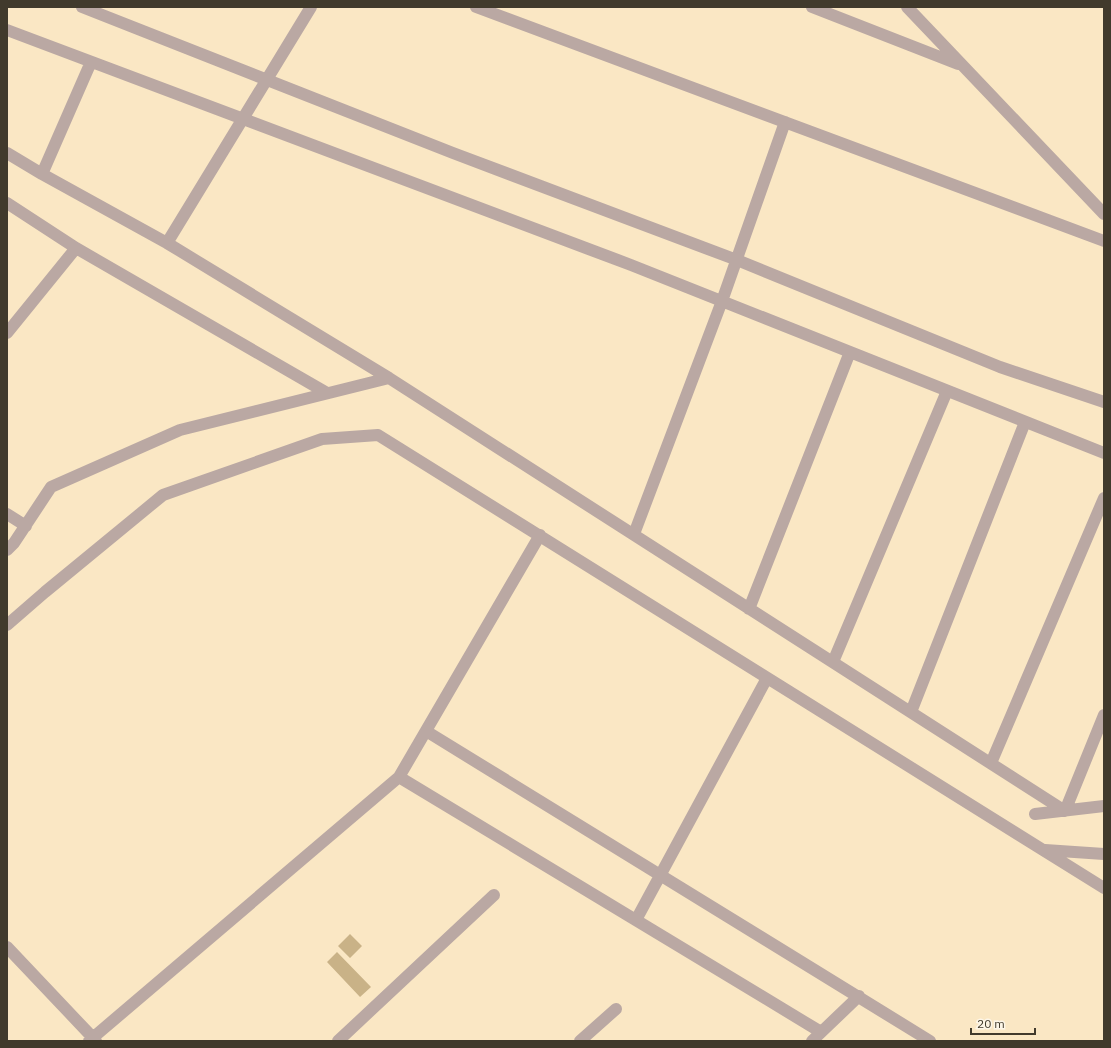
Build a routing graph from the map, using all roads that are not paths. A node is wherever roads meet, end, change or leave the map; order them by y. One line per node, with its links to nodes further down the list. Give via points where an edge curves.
1 (82, 7): 9 (street)
2 (311, 7): 9 (street)
3 (476, 7): 11 (street)
4 (812, 7): 8 (street)
5 (907, 7): 8 (street)
6 (7, 30): 7 (street)
7 (91, 62): 10 (street); 13 (street)
8 (963, 66): 15 (street)
9 (267, 79): 10 (street); 19 (street, via 453,153)
10 (242, 119): 17 (street); 20 (street)
11 (785, 122): 16 (street); 19 (street)
12 (7, 152): 13 (street)
13 (42, 174): 17 (street)
14 (7, 202): 18 (street)
15 (1104, 214)
16 (1104, 241)
17 (167, 243): 23 (street)
18 (76, 248): 21 (street); 25 (street)
19 (737, 260): 20 (street); 26 (street, via 1000,367)
20 (722, 301): 22 (street); 32 (street)
21 (7, 332)
22 (850, 352): 24 (street); 35 (street)
23 (389, 378): 25 (street); 32 (street)
24 (947, 391): 27 (street); 37 (street)
25 (327, 393): 31 (street, via 180,430 51,487)
26 (1104, 402)
27 (1025, 422): 28 (street); 39 (street)
28 (1104, 453)
29 (1104, 498): 42 (street)
30 (7, 514): 31 (street)
31 (26, 526): 34 (street)
32 (634, 534): 35 (street)
33 (540, 535): 36 (street, via 378,435 322,439 163,494); 38 (street); 41 (street)
34 (7, 550)
35 (749, 609): 37 (street)
36 (7, 625)
37 (833, 662): 39 (street)
38 (767, 678): 47 (street); 49 (street)
39 (911, 712): 42 (street)
40 (1104, 715): 45 (street)
41 (426, 731): 43 (street); 49 (street)
42 (991, 763): 45 (street)
43 (399, 777): 52 (street); 57 (street)
44 (1104, 806): 45 (street)
45 (1065, 811): 46 (street)
46 (1035, 814)
47 (1042, 850): 48 (street); 50 (street)
48 (1104, 854)
49 (661, 875): 52 (street); 54 (street)
50 (1104, 888)
51 (494, 895): 58 (street)
52 (636, 920): 56 (street)
53 (7, 947): 57 (street)
54 (859, 996): 56 (street); 61 (street)
55 (616, 1008): 59 (street)
56 (821, 1032): 60 (street)
57 (93, 1040)
58 (338, 1041)
59 (580, 1041)
60 (812, 1041)
61 (930, 1041)

